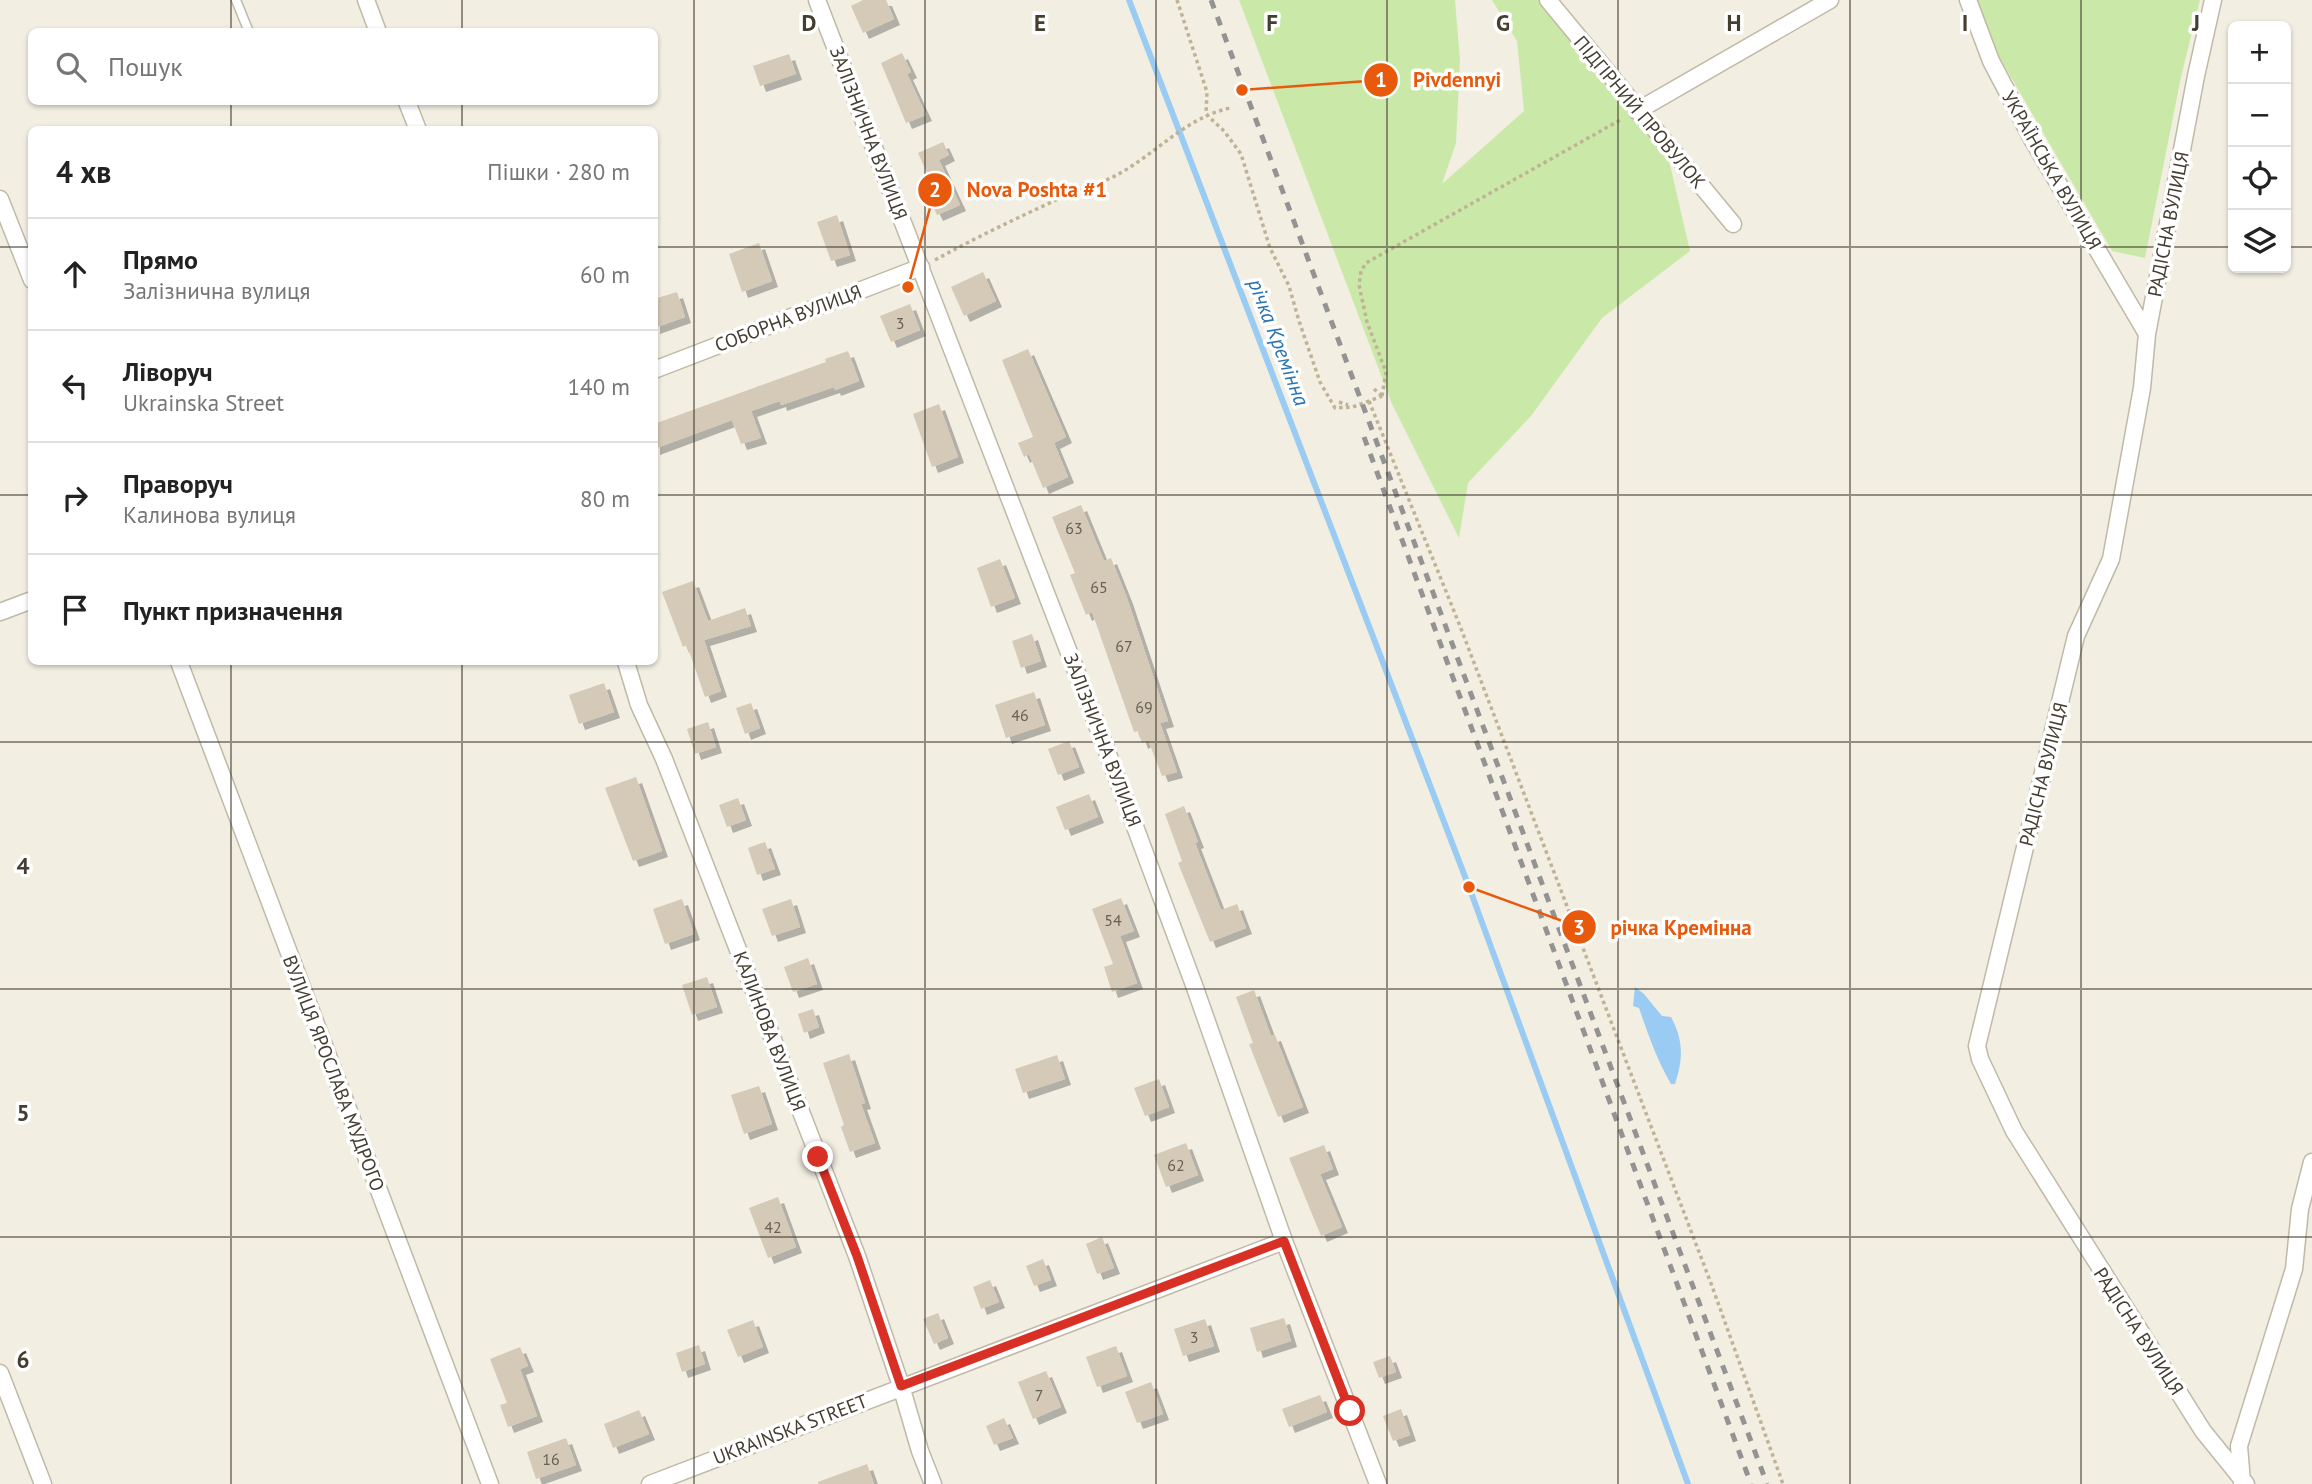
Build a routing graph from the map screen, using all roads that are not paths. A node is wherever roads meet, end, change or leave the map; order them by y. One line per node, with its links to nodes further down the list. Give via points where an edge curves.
1 (236, 0): 8 (lane)
2 (366, 0): 9 (street)
3 (817, 0): 15 (street, ЗАЛІЗНИЧНА ВУЛИЦЯ)
4 (1548, 0): 11 (street, ПІДГІРНИЙ ПРОВУЛОК)
5 (1830, 0): 11 (street)
6 (1968, 0): 17 (street, УКРАЇНСЬКА ВУЛИЦЯ, via 1991,61 2032,139)
7 (2213, 0): 17 (street, РАДІСНА ВУЛИЦЯ)
8 (247, 28)
9 (376, 28)
10 (408, 105): 12 (street)
11 (1637, 111): 14 (street, ПІДГІРНИЙ ПРОВУЛОК)
12 (416, 126)
13 (0, 199): 16 (street)
14 (1733, 224)
15 (921, 267): 18 (street, СОБОРНА ВУЛИЦЯ); 24 (street, ЗАЛІЗНИЧНА ВУЛИЦЯ, via 1102,738)
16 (28, 270)
17 (2147, 334): 27 (street, РАДІСНА ВУЛИЦЯ, via 2142,388 2111,559 2076,636 1977,1046 2014,1131 2203,1431)
18 (658, 368)
19 (28, 602): 20 (street)
20 (0, 612)
21 (179, 665): 29 (street, ВУЛИЦЯ ЯРОСЛАВА МУДРОГО)
22 (627, 665): 26 (street, КАЛИНОВА ВУЛИЦЯ, via 857,1256)
23 (2312, 1162): 27 (street, via 2300,1209 2294,1269 2239,1446)
24 (1284, 1241): 26 (street, UKRAINSKA STREET); 32 (street, ЗАЛІЗНИЧНА ВУЛИЦЯ)
25 (0, 1373): 28 (street)
26 (901, 1386): 30 (street, UKRAINSKA STREET); 31 (street, КАЛИНОВА ВУЛИЦЯ)
27 (2243, 1483)
28 (43, 1484)
29 (491, 1484)
30 (650, 1484)
31 (933, 1484)
32 (1378, 1484)

